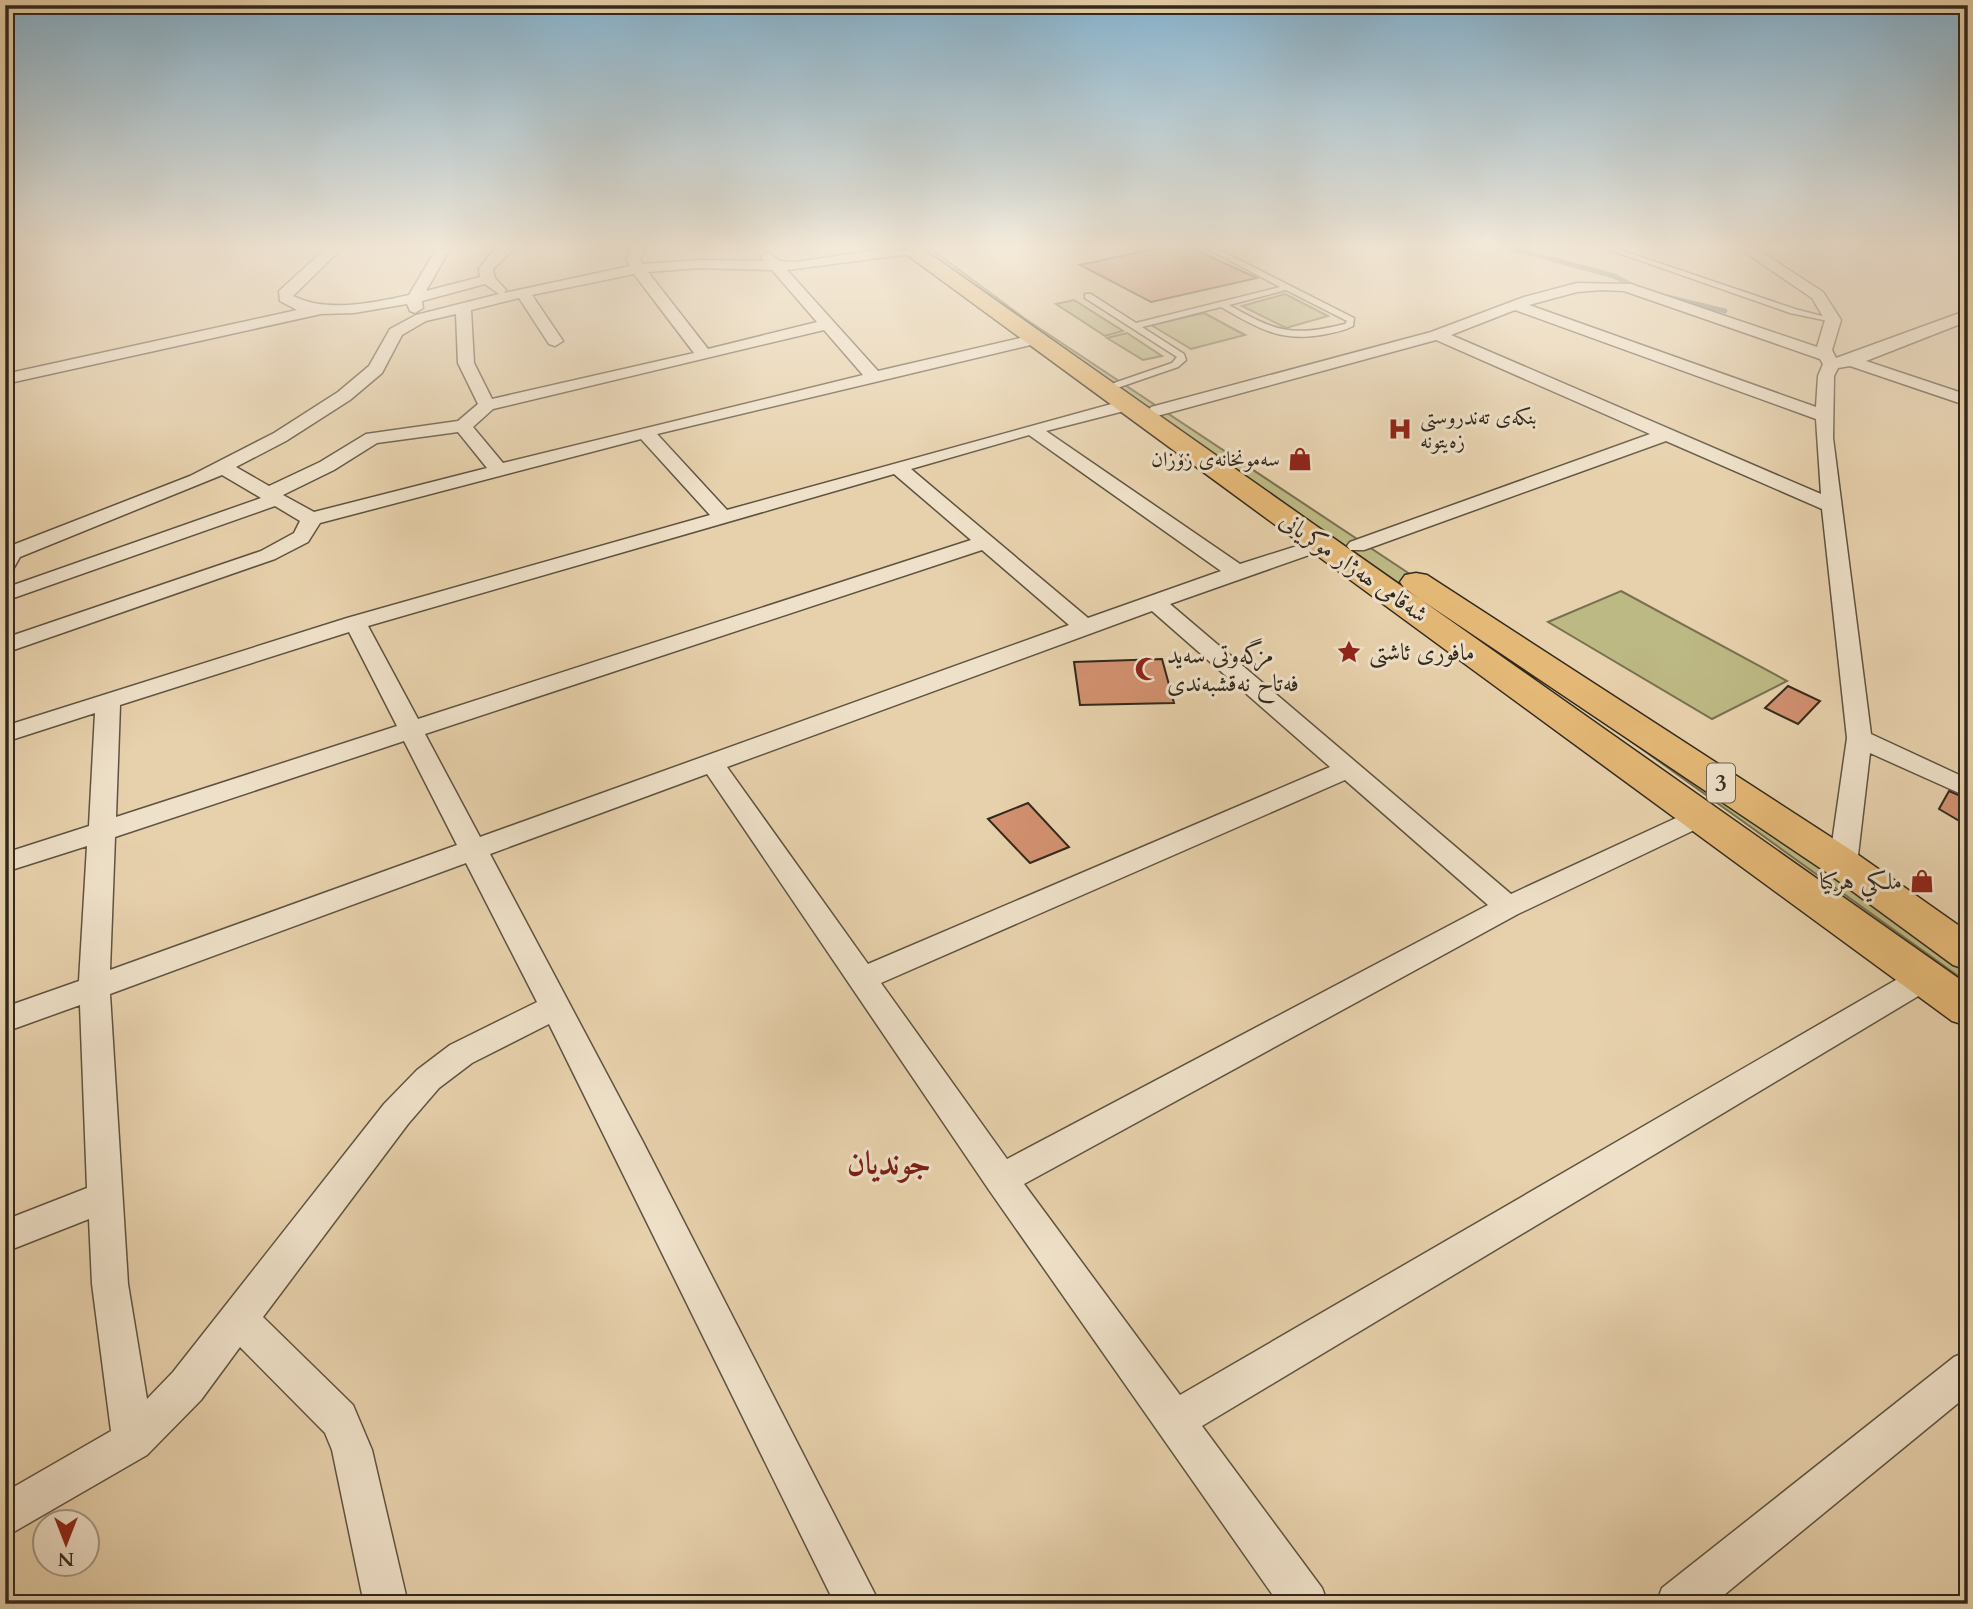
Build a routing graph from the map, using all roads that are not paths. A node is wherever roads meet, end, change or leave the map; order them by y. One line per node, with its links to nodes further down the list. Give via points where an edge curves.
1 (254, 324): 26 (street)
2 (410, 324): 36 (street, via 396,332 376,369 344,396)
3 (464, 324): 29 (street, via 466,363)
4 (541, 324): 21 (street)
5 (680, 324): 22 (street)
6 (824, 324): 22 (street); 25 (street)
7 (1011, 324): 20 (highway, شەقامی ھەژار موکریانی / 3)
8 (1031, 324): 27 (highway, شەقامی ھەژار موکریانی / 3)
9 (1133, 324): 18 (lane)
10 (1143, 324): 18 (lane)
11 (1258, 324): 12 (lane, via 1276,334 1316,334)
12 (1349, 324)
13 (1467, 324): 19 (street)
14 (1568, 324): 30 (street)
15 (1729, 324): 23 (street)
16 (1832, 324): 23 (street)
17 (1943, 324): 24 (street)
18 (1136, 326): 27 (lane, via 1178,352 1182,360)
19 (1437, 335): 27 (street); 34 (street)
20 (1033, 340): 25 (street); 27 (highway, شەقامی ھەژار موکریانی / 3)
21 (555, 341)
22 (703, 355): 29 (street)
23 (1828, 360): 24 (street); 30 (street)
24 (1851, 361): 28 (street)
25 (873, 376): 33 (street)
26 (5, 379)
27 (1133, 401): 32 (street); 43 (highway, شەقامی ھەژار موکریانی / 3); 44 (highway, شەقامی ھەژار موکریانی / 3)
28 (1968, 401)
29 (488, 405): 31 (street)
30 (1825, 416): 39 (street)
31 (463, 426): 37 (street); 38 (street, via 372,438)
32 (1032, 429): 35 (street); 46 (street)
33 (645, 432): 37 (street); 40 (street)
34 (1667, 434): 39 (street); 44 (street)
35 (897, 467): 40 (street); 42 (street)
36 (224, 468): 38 (street); 45 (street)
37 (499, 471): 41 (street)
38 (273, 496): 41 (street); 47 (street)
39 (1832, 506): 56 (street)
40 (723, 517): 49 (street)
41 (311, 519): 52 (street, via 298,541 268,555)
42 (985, 542): 51 (street); 54 (street)
43 (1322, 544): 46 (street); 50 (highway, شەقامی ھەژار موکریانی / 3)
44 (1357, 546): 50 (highway, شەقامی ھەژار موکریانی / 3)
45 (7, 558)
46 (1237, 572): 48 (street)
47 (5, 595)
48 (1155, 602): 51 (street); 58 (street)
49 (355, 623): 53 (street); 54 (street)
50 (1457, 623): 60 (highway, شەقامی ھەژار موکریانی / 3); 64 (highway, شەقامی ھەژار موکریانی / 3)
51 (1084, 627): 57 (street)
52 (5, 646)
53 (108, 701): 55 (street); 61 (street)
54 (412, 730): 61 (street); 62 (street)
55 (5, 734)
56 (1859, 738): 59 (street); 64 (street)
57 (711, 762): 62 (street); 67 (street)
58 (1348, 769): 65 (street); 67 (street)
59 (1968, 789)
60 (1698, 818): 65 (street); 68 (highway, شەقامی ھەژار موکریانی / 3)
61 (101, 831): 63 (street); 69 (street)
62 (474, 848): 69 (street); 70 (street)
63 (5, 863)
64 (1843, 864): 66 (highway, شەقامی ھەژار موکریانی / 3)
65 (1508, 907): 73 (street)
66 (1968, 954)
67 (864, 978): 73 (street)
68 (1924, 978): 71 (highway, شەقامی ھەژار موکریانی / 3); 78 (street)
69 (94, 988): 72 (street); 74 (street)
70 (555, 1007): 76 (street, via 461,1054 428,1079 396,1114); 82 (street)
71 (1968, 1009)
72 (5, 1020)
73 (1001, 1179): 78 (street)
74 (105, 1197): 75 (street); 79 (street, via 110,1284)
75 (5, 1236)
76 (239, 1320): 79 (street, via 187,1386); 81 (street, via 339,1419 352,1450)
77 (1968, 1370): 84 (street)
78 (1175, 1420): 83 (street)
79 (132, 1441): 80 (street)
80 (5, 1516)
81 (386, 1604)
82 (858, 1604)
83 (1306, 1604)
84 (1678, 1604)

